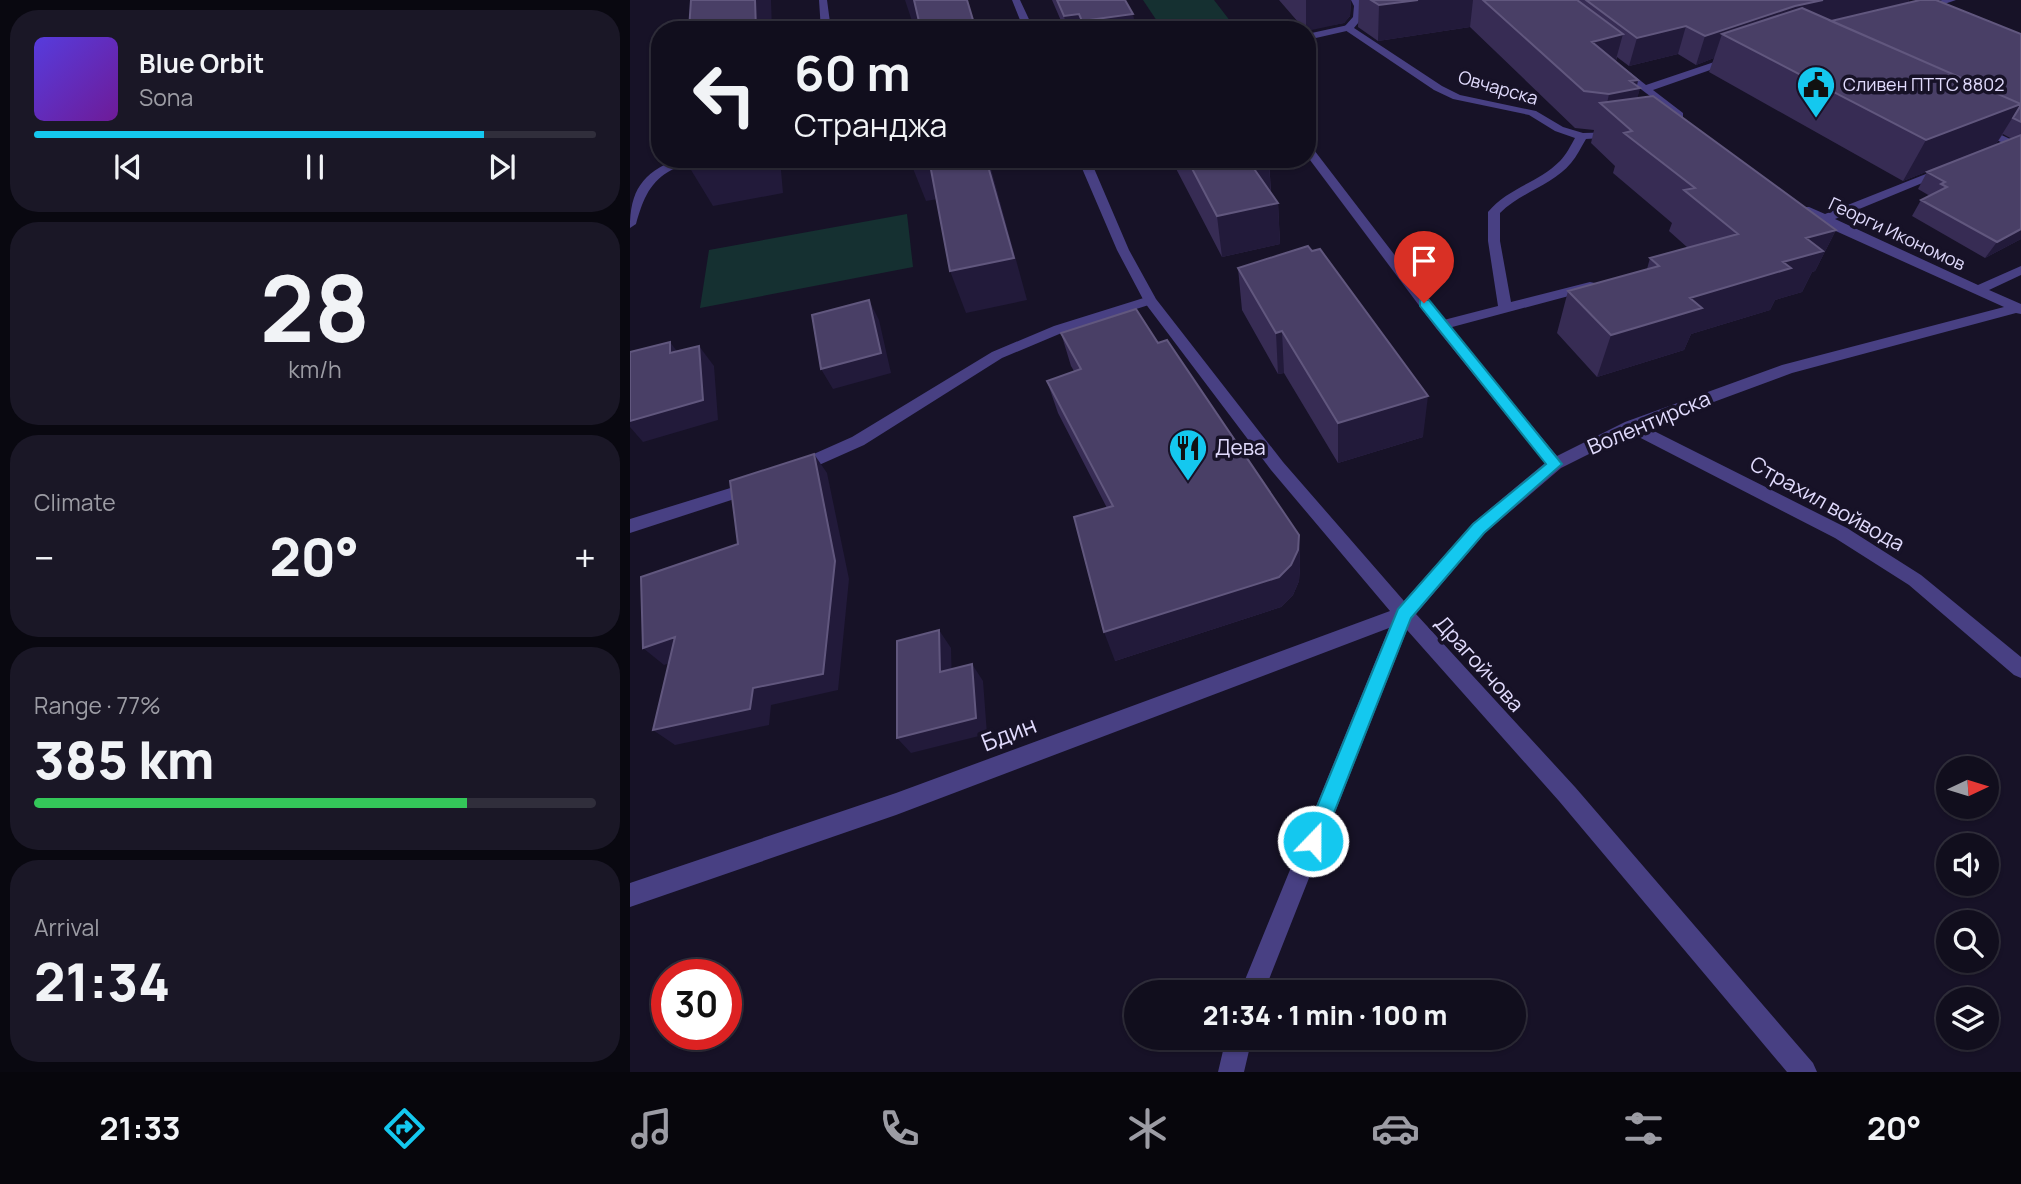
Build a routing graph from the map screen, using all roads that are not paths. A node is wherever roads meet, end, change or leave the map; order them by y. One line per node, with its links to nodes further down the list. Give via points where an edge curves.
1 (822, 0): 6 (street)
2 (1016, 0): 7 (street)
3 (1355, 0): 8 (street, via 1358,18)
4 (1950, 5): 5 (street)
5 (1908, 12)
6 (825, 21)
7 (1025, 21)
8 (1348, 28): 9 (street); 16 (street, Овчарска, via 1457,97 1532,113)
9 (1316, 35)
10 (1749, 53): 12 (street)
11 (1604, 56): 12 (street)
12 (1644, 89): 13 (street)
13 (1685, 120)
14 (1962, 121): 17 (street)
15 (1624, 132): 16 (street, Овчарска)
16 (1582, 136): 30 (street, via 1566,162 1494,212)
17 (2016, 146): 18 (street)
18 (1999, 149)
19 (1316, 160): 32 (street)
20 (1961, 164): 24 (street)
21 (669, 168): 25 (street, via 640,190)
22 (1088, 168): 29 (street, Драгойчова)
23 (1792, 202): 24 (street, Георги Икономов)
24 (1822, 220): 28 (street, Георги Икономов)
25 (630, 223)
26 (2021, 270): 28 (street)
27 (1609, 281): 30 (street)
28 (1977, 290): 31 (street, Георги Икономов)
29 (1150, 300): 35 (street, via 997,355 858,441 769,480); 36 (street, Драгойчова, via 1277,466)
30 (1505, 308): 32 (street)
31 (2019, 309): 33 (street, Волентирска, via 1787,369)
32 (1441, 325): 34 (street)
33 (1631, 426): 34 (street, Волентирска); 37 (street, Страхил войвода, via 1841,533 1915,580)
34 (1555, 464): 36 (street, Волентирска, via 1479,528)
35 (630, 526)
36 (1404, 614): 38 (street, Бдин, via 896,804); 39 (street, Волентирска); 42 (street, Драгойчова, via 1566,794)
37 (2021, 669)
38 (630, 895)
39 (1257, 980)
40 (1236, 1050): 41 (street)
41 (1231, 1072)
42 (1804, 1072)

